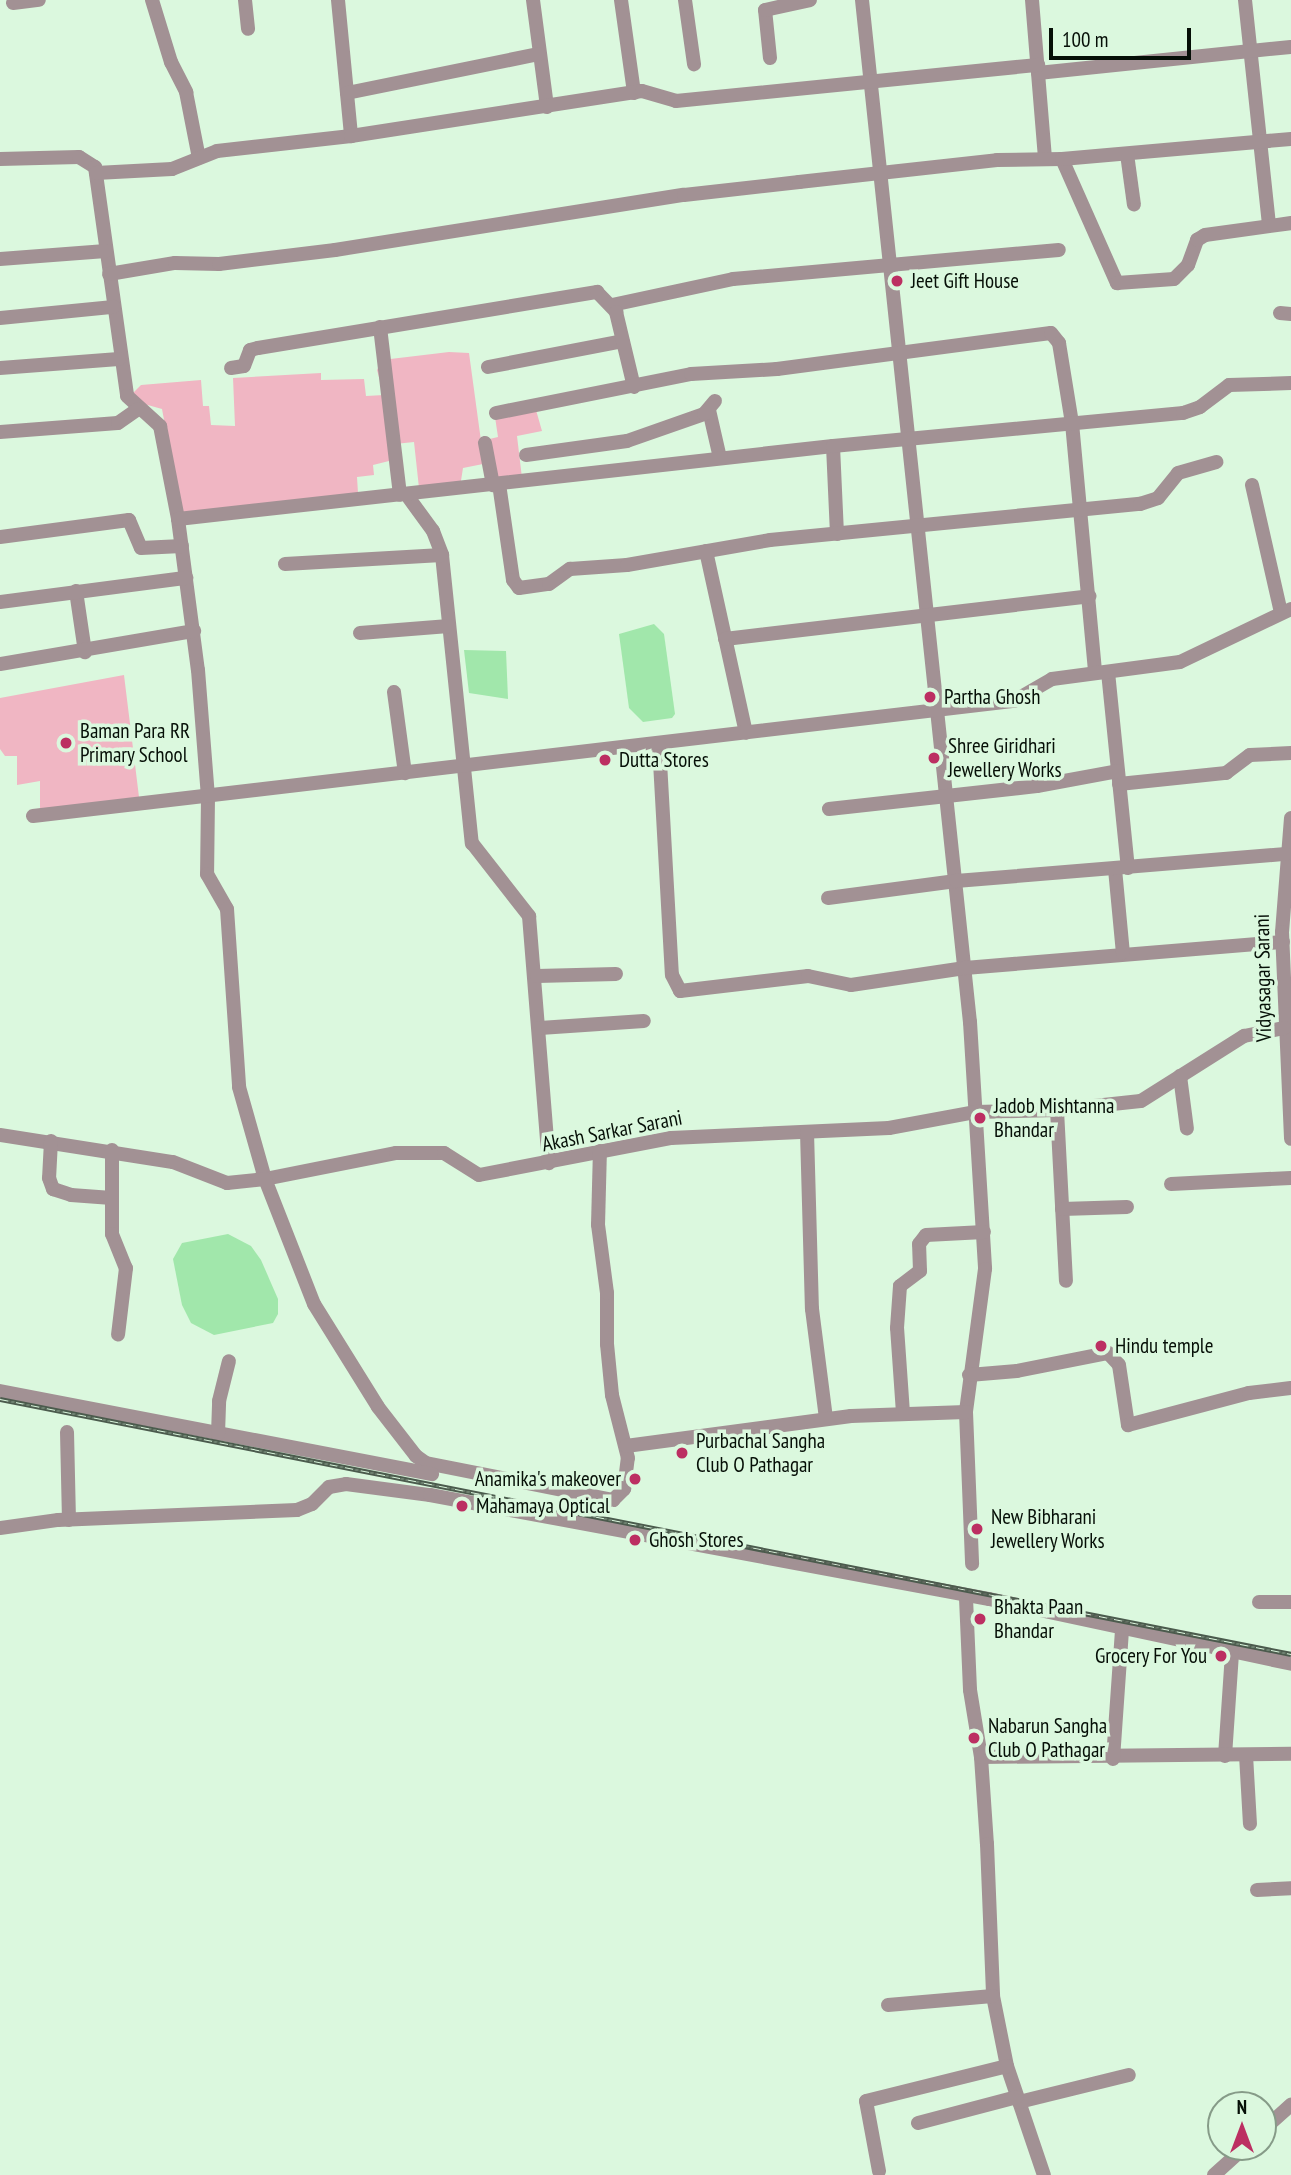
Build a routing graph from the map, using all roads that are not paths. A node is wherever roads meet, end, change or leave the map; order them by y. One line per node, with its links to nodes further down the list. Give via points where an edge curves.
1 (39, 0): 12 (street)
2 (152, 0): 29 (street, via 171,62 187,92)
3 (245, 0): 13 (street)
4 (338, 0): 21 (street)
5 (533, 0): 16 (street)
6 (621, 0): 22 (street)
7 (685, 0): 18 (street)
8 (810, 0): 17 (street, via 765,10)
9 (862, 0): 20 (street)
10 (1032, 0): 19 (street)
11 (1245, 0): 15 (street)
12 (13, 4)
13 (248, 29)
14 (1291, 47): 15 (street)
15 (1250, 51): 19 (street); 26 (street)
16 (539, 54): 21 (street); 23 (street)
17 (770, 58)
18 (694, 64)
19 (1038, 69): 20 (street); 28 (street)
20 (871, 83): 22 (street, via 676,101 652,92); 33 (street)
21 (347, 93): 24 (street)
22 (634, 93): 23 (street)
23 (547, 107): 24 (street)
24 (351, 136): 29 (street, via 217,151)
25 (1291, 139): 26 (street)
26 (1260, 142): 27 (street); 36 (street)
27 (1127, 154): 31 (street); 34 (street)
28 (1045, 157): 31 (street); 33 (street)
29 (199, 158): 32 (street, via 172,169)
30 (0, 159): 32 (street, via 79,157 92,162)
31 (1062, 159): 36 (street, via 1117,283 1174,279 1188,265 1200,237)
32 (96, 173): 38 (street)
33 (880, 173): 40 (street); 41 (street, via 684,195 335,250 219,264 175,263)
34 (1134, 205)
35 (1291, 223): 36 (street)
36 (1269, 224)
37 (1059, 250): 40 (street)
38 (106, 251): 39 (street); 41 (street)
39 (0, 259)
40 (890, 262): 42 (street, via 733,279); 47 (street)
41 (108, 274): 43 (street)
42 (612, 305): 45 (street, via 597,292 586,292); 46 (street)
43 (113, 307): 44 (street); 48 (street)
44 (0, 318)
45 (380, 327): 51 (street, via 258,348 250,351 244,366); 66 (street)
46 (622, 341): 49 (street); 53 (street)
47 (900, 352): 53 (street, via 777,369 691,374); 56 (street, via 1051,333 1059,343); 58 (street)
48 (119, 359): 50 (street); 54 (street, via 129,400)
49 (488, 367)
50 (0, 368)
51 (231, 368)
52 (1291, 383): 56 (street, via 1229,386 1183,413)
53 (634, 387): 55 (street)
54 (138, 409): 57 (street, via 118,423); 68 (street, via 160,426)
55 (496, 414)
56 (1072, 424): 58 (street); 67 (street)
57 (0, 432)
58 (911, 438): 60 (street); 69 (street)
59 (485, 443): 64 (street)
60 (833, 446): 62 (street); 70 (street)
61 (526, 455): 62 (street, via 614,445 712,406)
62 (720, 458): 64 (street)
63 (1216, 462): 67 (street, via 1178,473 1152,501)
64 (496, 484): 66 (street); 73 (street, via 513,580 519,588 549,584 570,569)
65 (1252, 485): 80 (street)
66 (403, 494): 68 (street); 74 (street, via 433,531)
67 (1082, 508): 69 (street); 78 (street)
68 (178, 519): 72 (street)
69 (918, 526): 70 (street); 81 (street)
70 (836, 534): 73 (street)
71 (0, 537): 72 (street, via 123,520 131,522 141,548)
72 (182, 546): 76 (street)
73 (706, 551): 85 (street)
74 (442, 555): 75 (street); 82 (street)
75 (285, 564)
76 (186, 578): 77 (street); 83 (street)
77 (76, 591): 79 (street); 86 (street)
78 (1089, 596): 81 (street); 88 (street)
79 (0, 602)
80 (1286, 611): 88 (street, via 1180,662)
81 (927, 613): 85 (street); 90 (street)
82 (449, 625): 84 (street); 94 (street)
83 (194, 631): 86 (street); 97 (street)
84 (360, 633)
85 (725, 639): 91 (street)
86 (86, 652): 87 (street)
87 (0, 664)
88 (1101, 673): 90 (street, via 1052,679 1014,701); 96 (street)
89 (394, 692): 95 (street)
90 (937, 709): 91 (street); 98 (street)
91 (746, 733): 92 (street)
92 (659, 744): 94 (street); 108 (street, via 671,975 680,991 808,976 851,985)
93 (1291, 753): 96 (street, via 1250,755 1226,773)
94 (462, 766): 95 (street); 110 (street, via 472,843 526,908)
95 (405, 773): 97 (street)
96 (1118, 778): 98 (street); 103 (street)
97 (208, 794): 100 (street); 128 (street, via 207,874 229,917 239,1087)
98 (947, 797): 99 (street); 104 (street)
99 (829, 809)
100 (33, 816)
101 (1290, 823): 102 (street, Vidyasagar Sarani)
102 (1286, 850): 103 (street); 106 (street, Vidyasagar Sarani)
103 (1122, 868): 104 (street); 107 (street)
104 (956, 881): 105 (street); 108 (street)
105 (828, 898)
106 (1285, 935): 107 (street); 111 (street, Vidyasagar Sarani)
107 (1124, 953): 108 (street)
108 (965, 968): 118 (street)
109 (615, 974): 110 (street)
110 (537, 976): 113 (street)
111 (1287, 1005): 114 (street, Vidyasagar Sarani)
112 (643, 1021): 113 (street)
113 (540, 1028): 126 (street)
114 (1284, 1028): 115 (street, Vidyasagar Sarani); 116 (street, Akash Sarkar Sarani, via 1244,1036)
115 (1288, 1065): 122 (street, Vidyasagar Sarani)
116 (1180, 1076): 117 (street, Akash Sarkar Sarani, via 1141,1101); 119 (street)
117 (1057, 1110): 118 (street, Akash Sarkar Sarani); 132 (street)
118 (975, 1112): 120 (street, Akash Sarkar Sarani, via 889,1128); 133 (street)
119 (1187, 1129)
120 (807, 1132): 125 (street, Akash Sarkar Sarani, via 671,1138); 142 (street, via 812,1309)
121 (0, 1135): 123 (street, Akash Sarkar Sarani)
122 (1291, 1139)
123 (51, 1141): 124 (street, Akash Sarkar Sarani); 130 (street, via 49,1178 53,1189)
124 (112, 1150): 128 (street, Akash Sarkar Sarani, via 185,1166 227,1184); 130 (street)
125 (600, 1152): 126 (street, Akash Sarkar Sarani); 145 (street, via 598,1225 607,1293 607,1344 612,1395)
126 (549, 1163): 128 (street, Akash Sarkar Sarani, via 478,1175 444,1153 418,1151 324,1164)
127 (1291, 1178): 129 (street)
128 (265, 1179): 146 (street, via 314,1304 405,1445)
129 (1171, 1184)
130 (112, 1198): 135 (street, via 112,1234 126,1268)
131 (1127, 1207): 132 (street)
132 (1062, 1209): 134 (street)
133 (984, 1232): 137 (street, via 985,1280); 141 (street, via 926,1235 919,1244 920,1271 900,1286 897,1328)
134 (1066, 1281)
135 (118, 1335)
136 (229, 1362): 144 (street, via 219,1401)
137 (969, 1375): 138 (street, via 1017,1371 1108,1353 1119,1365 1128,1425 1248,1393); 140 (street)
138 (1291, 1388)
139 (0, 1391): 144 (street)
140 (966, 1412): 141 (street); 150 (street)
141 (903, 1413): 142 (street)
142 (826, 1419): 145 (street)
143 (67, 1432): 148 (street)
144 (218, 1434): 146 (street)
145 (626, 1446): 146 (street, via 624,1489 613,1500)
146 (433, 1469): 147 (street)
147 (430, 1495): 148 (street, via 340,1484 297,1510); 151 (street)
148 (69, 1520): 149 (street)
149 (0, 1528)
150 (972, 1564)
151 (966, 1598): 154 (street); 160 (street, via 970,1690)
152 (1259, 1602): 153 (street)
153 (1291, 1602)
154 (1122, 1629): 155 (street); 161 (street)
155 (1232, 1652): 156 (street); 159 (street)
156 (1291, 1664)
157 (1291, 1754): 158 (street)
158 (1246, 1755): 159 (street); 162 (street)
159 (1225, 1756): 161 (street)
160 (981, 1757): 161 (street); 165 (street)
161 (1113, 1759)
162 (1250, 1824)
163 (1291, 1888): 164 (street)
164 (1257, 1890)
165 (993, 1996): 166 (street); 167 (street)
166 (888, 2005)
167 (1007, 2066): 169 (street); 174 (street, via 866,2101)
168 (1129, 2075): 169 (street)
169 (1018, 2100): 172 (street); 175 (street)
170 (1291, 2105): 171 (street)
171 (1277, 2118)
172 (918, 2123)
173 (1230, 2161): 176 (street)
174 (879, 2171)
175 (1044, 2175)
176 (1214, 2175)

